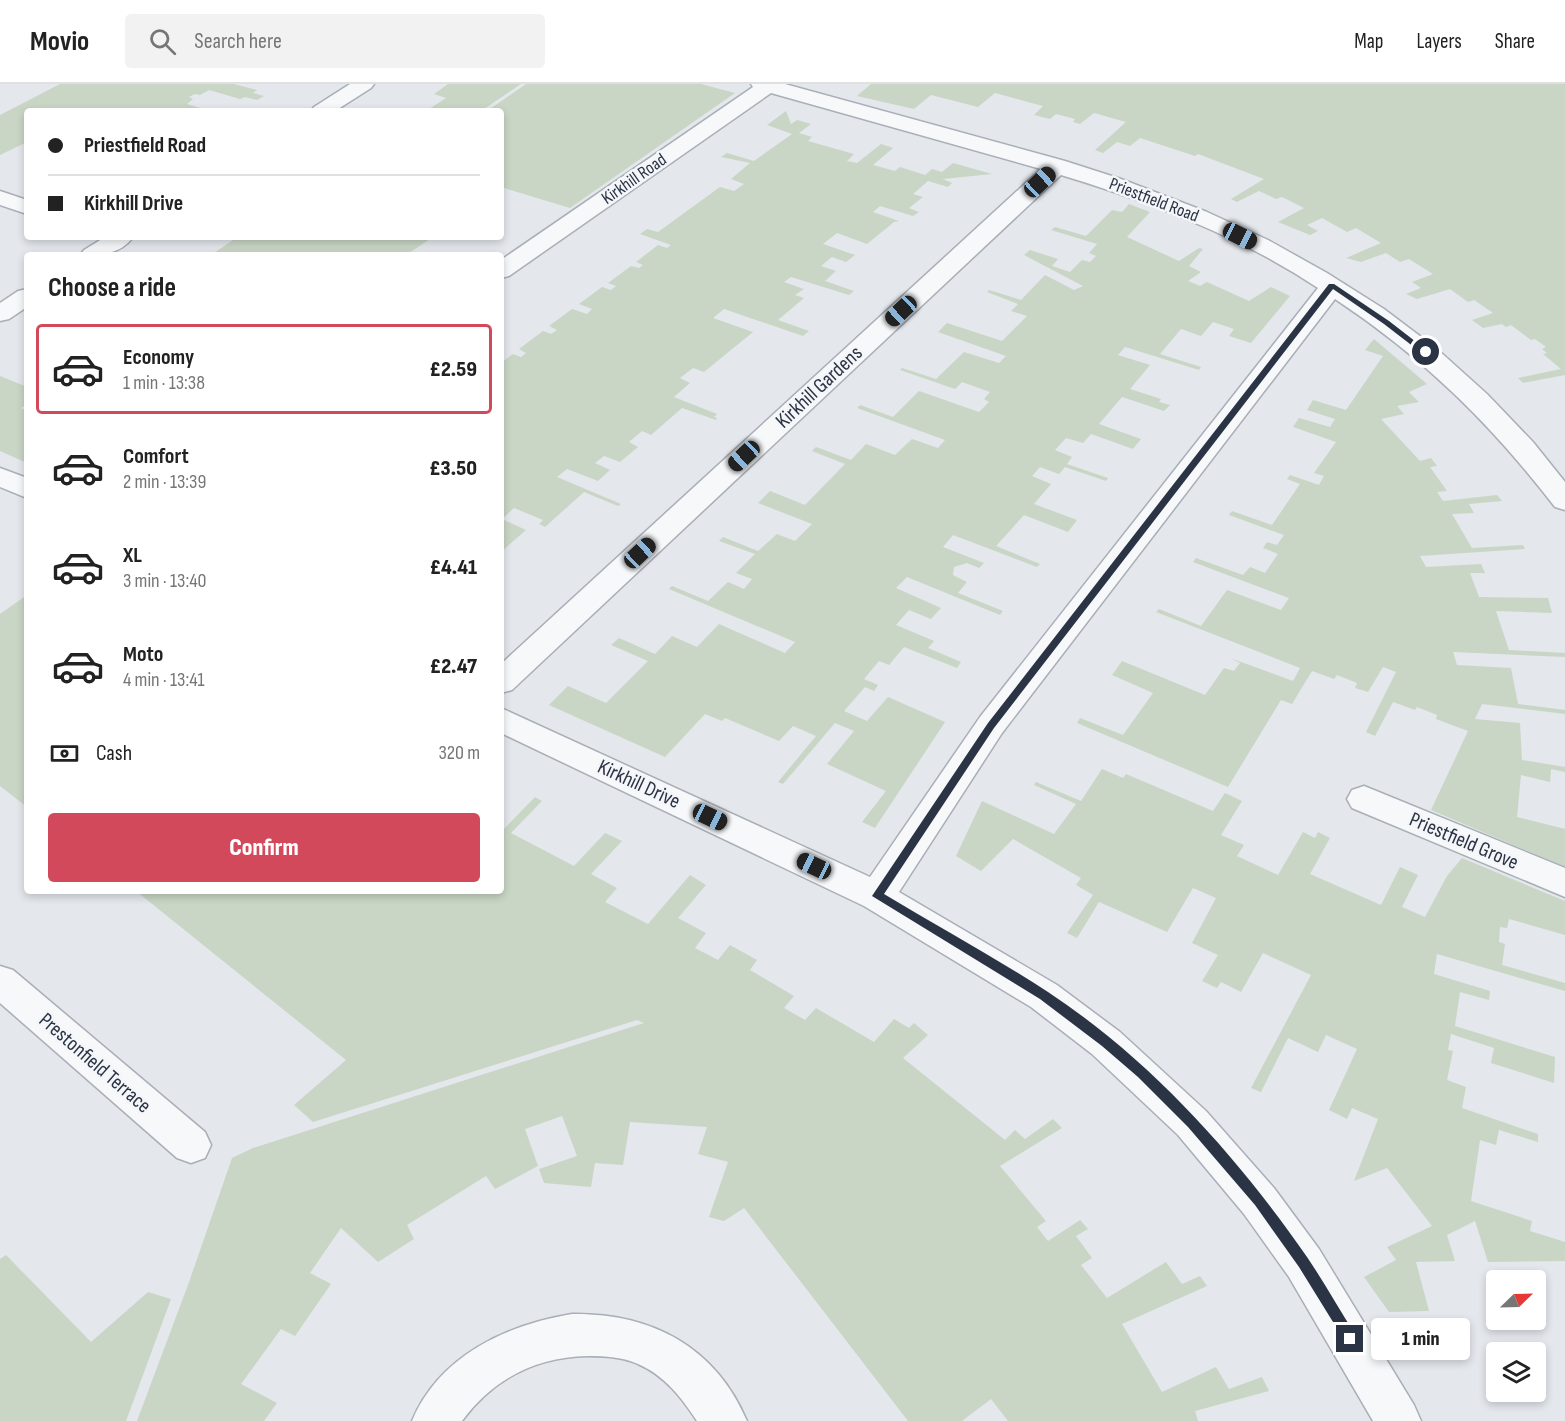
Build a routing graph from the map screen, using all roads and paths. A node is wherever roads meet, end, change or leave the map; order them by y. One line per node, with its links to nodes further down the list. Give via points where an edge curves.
1 (364, 84): 3 (street)
2 (766, 85): 4 (street, Priestfield Road); 9 (street, Kirkhill Road)
3 (326, 108)
4 (1058, 166): 10 (street, Priestfield Road, via 1206,220); 16 (street, Kirkhill Gardens)
5 (0, 198): 6 (street)
6 (24, 206)
7 (116, 240): 8 (street)
8 (98, 252)
9 (504, 269)
10 (1332, 286): 15 (street, Priestfield Road, via 1387,322 1460,381 1520,442); 20 (street, via 991,725)
11 (24, 298): 12 (street)
12 (0, 314)
13 (0, 476): 14 (street)
14 (24, 488)
15 (1565, 501)
16 (504, 679)
17 (504, 720): 20 (street, Kirkhill Drive)
18 (1364, 799): 19 (street, Priestfield Grove)
19 (1565, 882)
20 (877, 896): 25 (street, Kirkhill Drive, via 1044,996 1106,1043 1192,1123 1259,1201 1304,1263)
21 (0, 981): 22 (street, Prestonfield Terrace)
22 (191, 1145)
23 (435, 1421): 24 (street, via 471,1378 491,1363 547,1339 575,1335 632,1341 676,1363 698,1383)
24 (724, 1421)
25 (1398, 1421)

